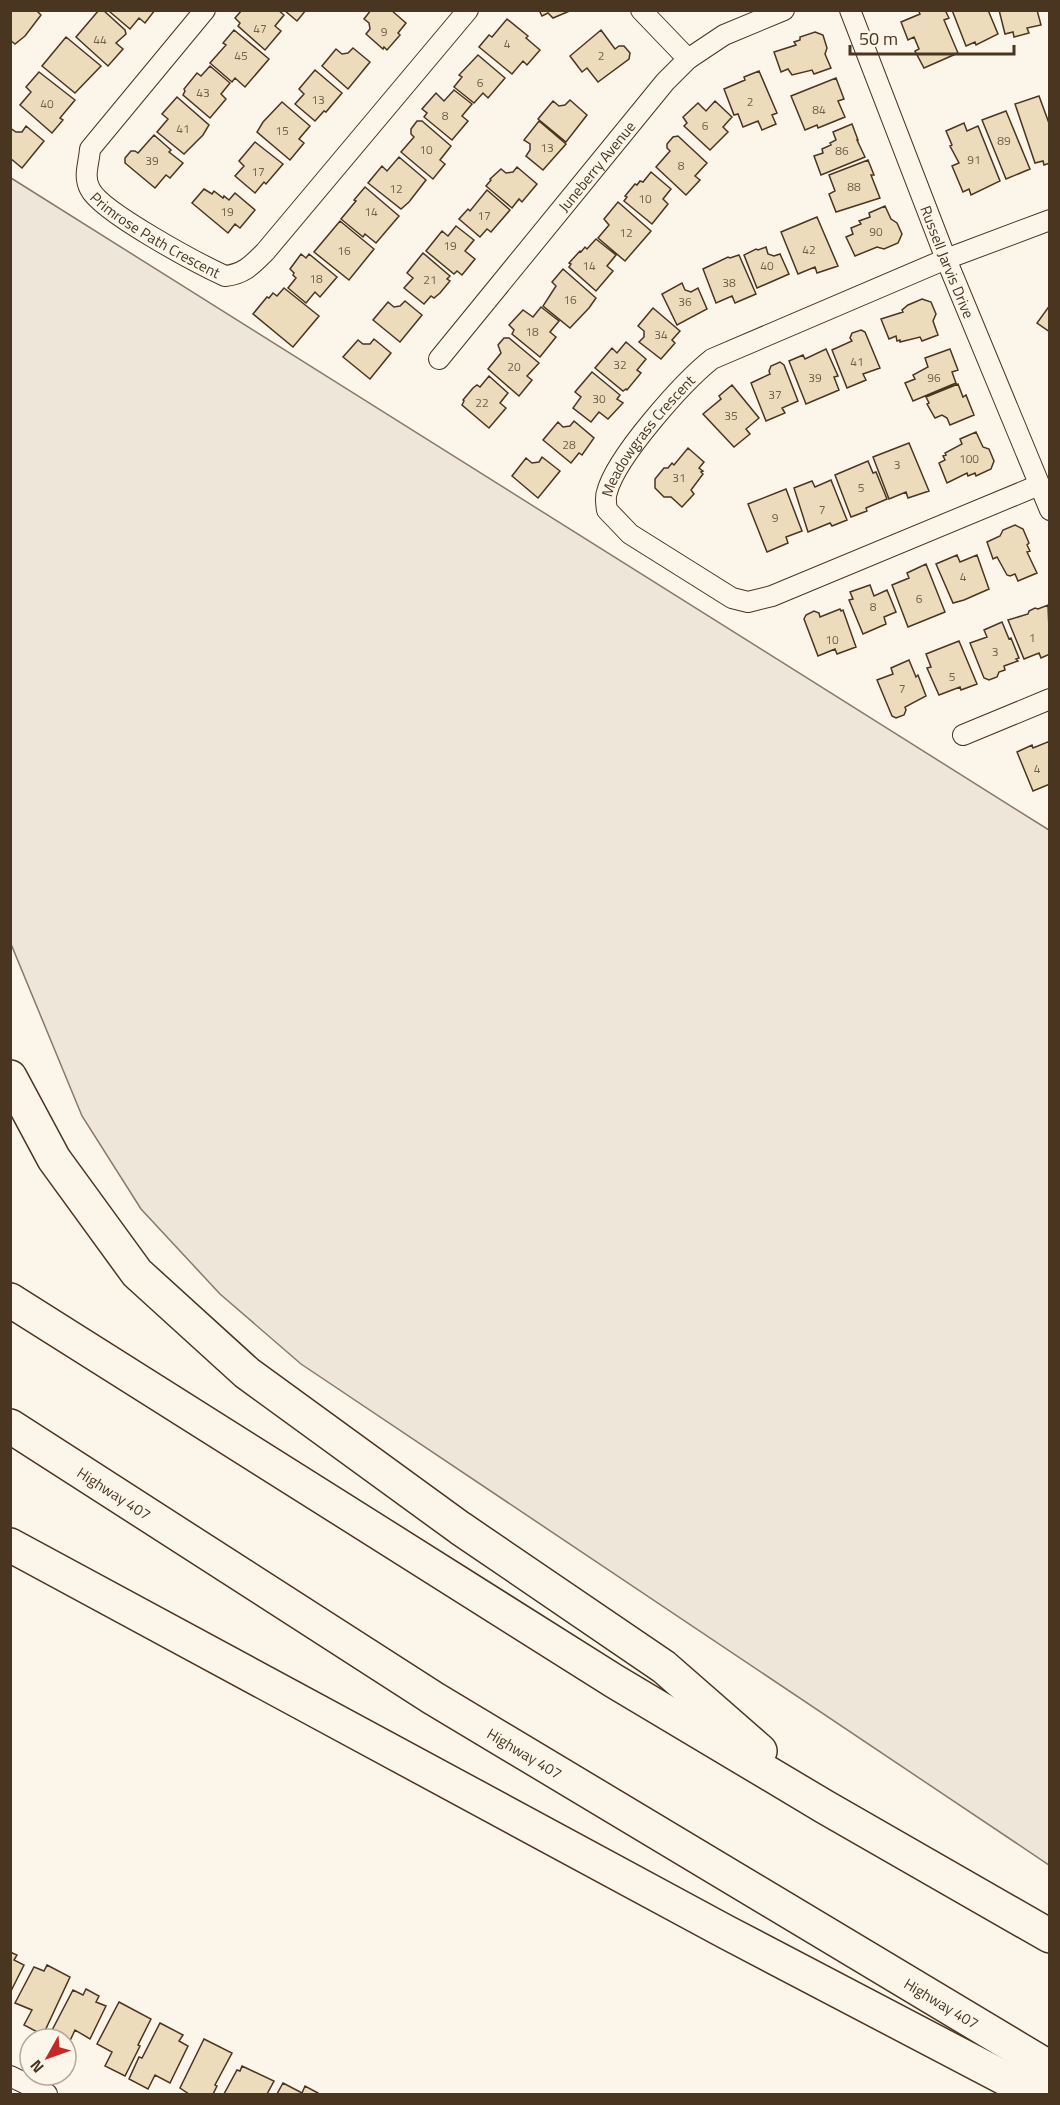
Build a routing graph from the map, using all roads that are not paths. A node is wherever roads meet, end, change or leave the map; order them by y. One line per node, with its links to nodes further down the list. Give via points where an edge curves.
1 (205, 10): 2 (street, Primrose Path Crescent, via 90,149 85,174 90,191 105,204 144,232 225,276 249,269 265,252)
2 (468, 10)
3 (641, 10): 6 (street)
4 (784, 10): 6 (street, Juneberry Avenue, via 724,35)
5 (850, 10): 8 (street, Russell Jarvis Drive)
6 (688, 59): 9 (street, Juneberry Avenue, via 665,82)
7 (1050, 220): 8 (street, Meadowgrass Crescent)
8 (946, 259): 10 (street, Russell Jarvis Drive); 10 (street, Meadowgrass Crescent, via 711,359 694,373 630,450 606,494 607,510 630,534 732,598 748,602)
9 (439, 359)
10 (1040, 485): 11 (street, Russell Jarvis Drive)
11 (1050, 510)
12 (1050, 699): 13 (street)
13 (963, 735)
14 (10, 1077): 18 (highway, via 54,1159 137,1273 247,1373 460,1528 664,1667)
15 (10, 1300): 18 (highway, via 614,1681)
16 (10, 1426): 20 (highway, Highway 407, via 433,1698)
17 (10, 1545): 23 (highway, via 726,1932)
18 (825, 1807): 19 (highway)
19 (1050, 1936)
20 (1050, 2068)
21 (10, 2076): 22 (street)
22 (47, 2094)
23 (1035, 2094)

